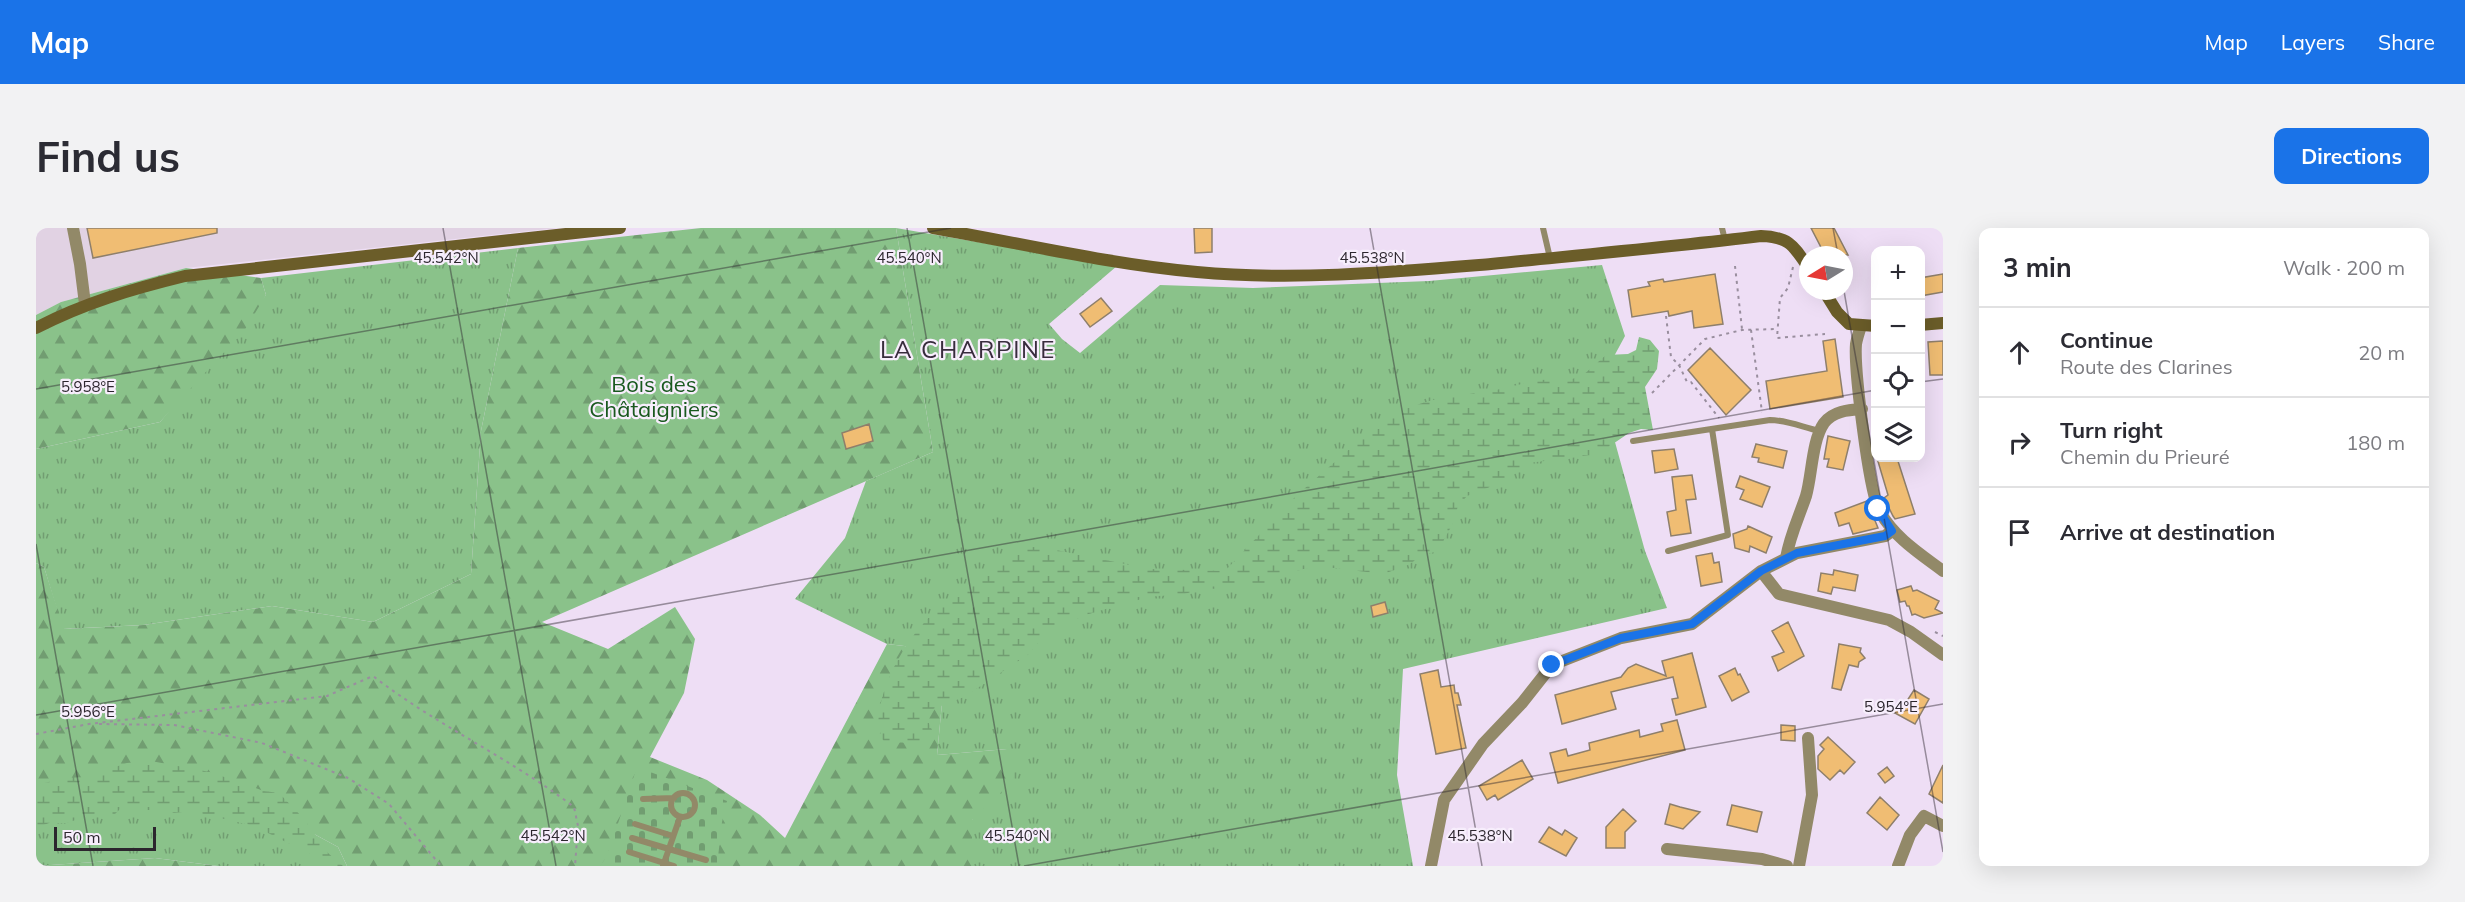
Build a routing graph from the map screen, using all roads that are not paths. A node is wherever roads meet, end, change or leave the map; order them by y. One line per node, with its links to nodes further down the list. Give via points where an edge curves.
1 (73, 228): 10 (street)
2 (620, 228): 10 (main road, via 184,276)
3 (933, 228): 8 (main road, via 1198,272 1359,273)
4 (1543, 228): 8 (lane)
5 (1782, 232): 6 (main road); 7 (main road)
6 (1724, 234): 8 (main road)
7 (1799, 253)
8 (1550, 258)
9 (1830, 300): 13 (main road, via 1849,324)
10 (85, 304): 15 (main road)
11 (1943, 323): 12 (main road)
12 (1925, 325)
13 (1861, 326): 14 (main road); 16 (street, via 1856,357)
14 (1871, 326)
15 (36, 328)
16 (1862, 409): 18 (street, via 1836,414); 20 (street, via 1878,509)
17 (1712, 429): 18 (lane, via 1784,420); 19 (lane); 21 (lane, via 1728,535)
18 (1820, 431): 22 (street, via 1806,495)
19 (1633, 441)
20 (1892, 531): 22 (street, via 1885,536); 24 (street)
21 (1668, 551)
22 (1786, 558): 23 (street)
23 (1761, 571): 25 (street, via 1779,594 1889,620); 40 (street, via 1692,624 1621,638 1552,665 1483,744 1444,800)
24 (1943, 571)
25 (1943, 655)
26 (1808, 738): 42 (street, via 1812,795)
27 (674, 798): 28 (lane); 29 (lane, via 673,811); 29 (lane, via 687,794 696,804 693,813)
28 (643, 799)
29 (680, 817): 32 (lane)
30 (634, 824): 32 (lane)
31 (1943, 826): 43 (street, via 1924,816 1910,835)
32 (673, 836): 34 (lane)
33 (632, 838): 34 (lane)
34 (669, 849): 37 (lane); 38 (lane)
35 (1667, 849): 41 (street, via 1762,859)
36 (629, 852): 38 (lane)
37 (706, 860)
38 (663, 864): 39 (lane)
39 (674, 866)
40 (1431, 866)
41 (1787, 866)
42 (1799, 866)
43 (1898, 866)

